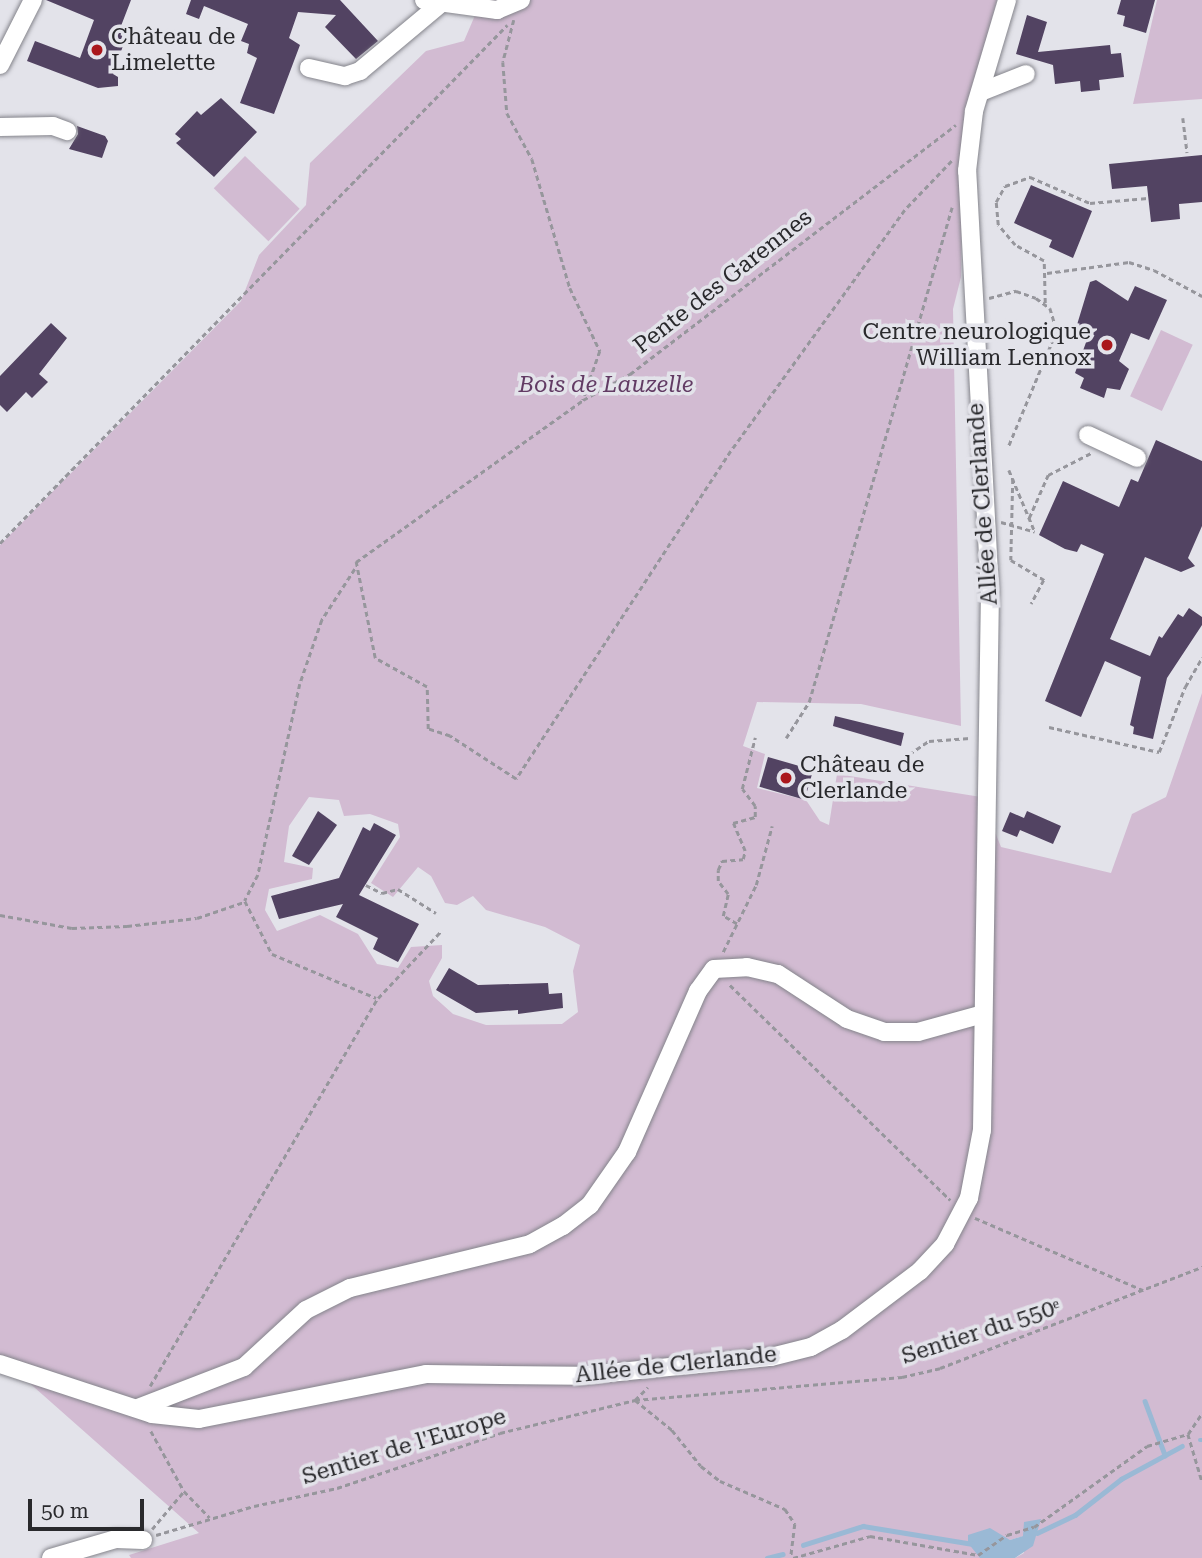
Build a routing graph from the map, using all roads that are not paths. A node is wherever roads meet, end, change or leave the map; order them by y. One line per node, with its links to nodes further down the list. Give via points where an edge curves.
1 (33, 0): 5 (street)
2 (1007, 0): 8 (street, Allée de Clerlande)
3 (432, 2): 4 (street); 6 (street, via 360,71 338,76)
4 (518, 8)
5 (0, 65)
6 (309, 68)
7 (1026, 74): 8 (street)
8 (983, 91): 13 (street, Allée de Clerlande, via 969,143 972,313 987,518 989,737)
9 (0, 127): 10 (street, via 53,126)
10 (67, 131)
11 (1088, 435): 12 (street)
12 (1137, 458)
13 (983, 1014): 15 (street, via 918,1032 884,1032 847,1019 778,974 747,967 713,969 698,991 627,1152 590,1205 563,1226 530,1244 350,1288 306,1310 244,1367); 15 (street, Allée de Clerlande, via 981,1149 963,1213 939,1252 920,1271 835,1334 791,1354 579,1376 426,1374 206,1419 159,1415)
14 (0, 1364): 15 (street, Allée de Clerlande, via 79,1393)
15 (138, 1408)
16 (143, 1539): 17 (street, via 116,1539)
17 (51, 1558)

